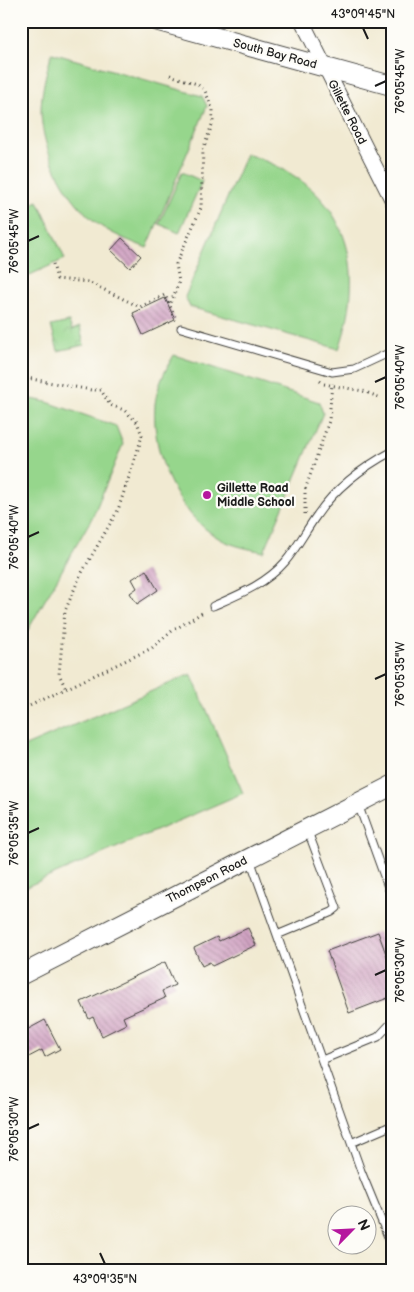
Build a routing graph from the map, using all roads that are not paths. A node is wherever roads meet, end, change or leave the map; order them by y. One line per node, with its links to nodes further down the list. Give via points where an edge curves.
1 (157, 21): 3 (street, South Bay Road)
2 (302, 21): 3 (street, Gillette Road)
3 (323, 67): 4 (street, South Bay Road); 7 (street, Gillette Road)
4 (393, 86)
5 (21, 161): 6 (lane)
6 (22, 177)
7 (393, 202)
8 (181, 328): 9 (lane, via 332,372 354,369)
9 (393, 351)
10 (393, 452): 11 (lane, via 341,486 274,572 250,589)
11 (213, 606)
12 (393, 785): 13 (street, Thompson Road)
13 (358, 803): 14 (street, Thompson Road); 16 (lane)
14 (307, 829): 15 (street, Thompson Road); 17 (lane, via 336,908)
15 (250, 858): 17 (lane); 18 (street, Thompson Road)
16 (393, 901)
17 (277, 934): 20 (lane)
18 (21, 975)
19 (393, 1021): 20 (lane, via 378,1037)
20 (322, 1060): 22 (lane)
21 (393, 1126): 22 (lane)
22 (351, 1143): 23 (lane)
23 (393, 1249)

